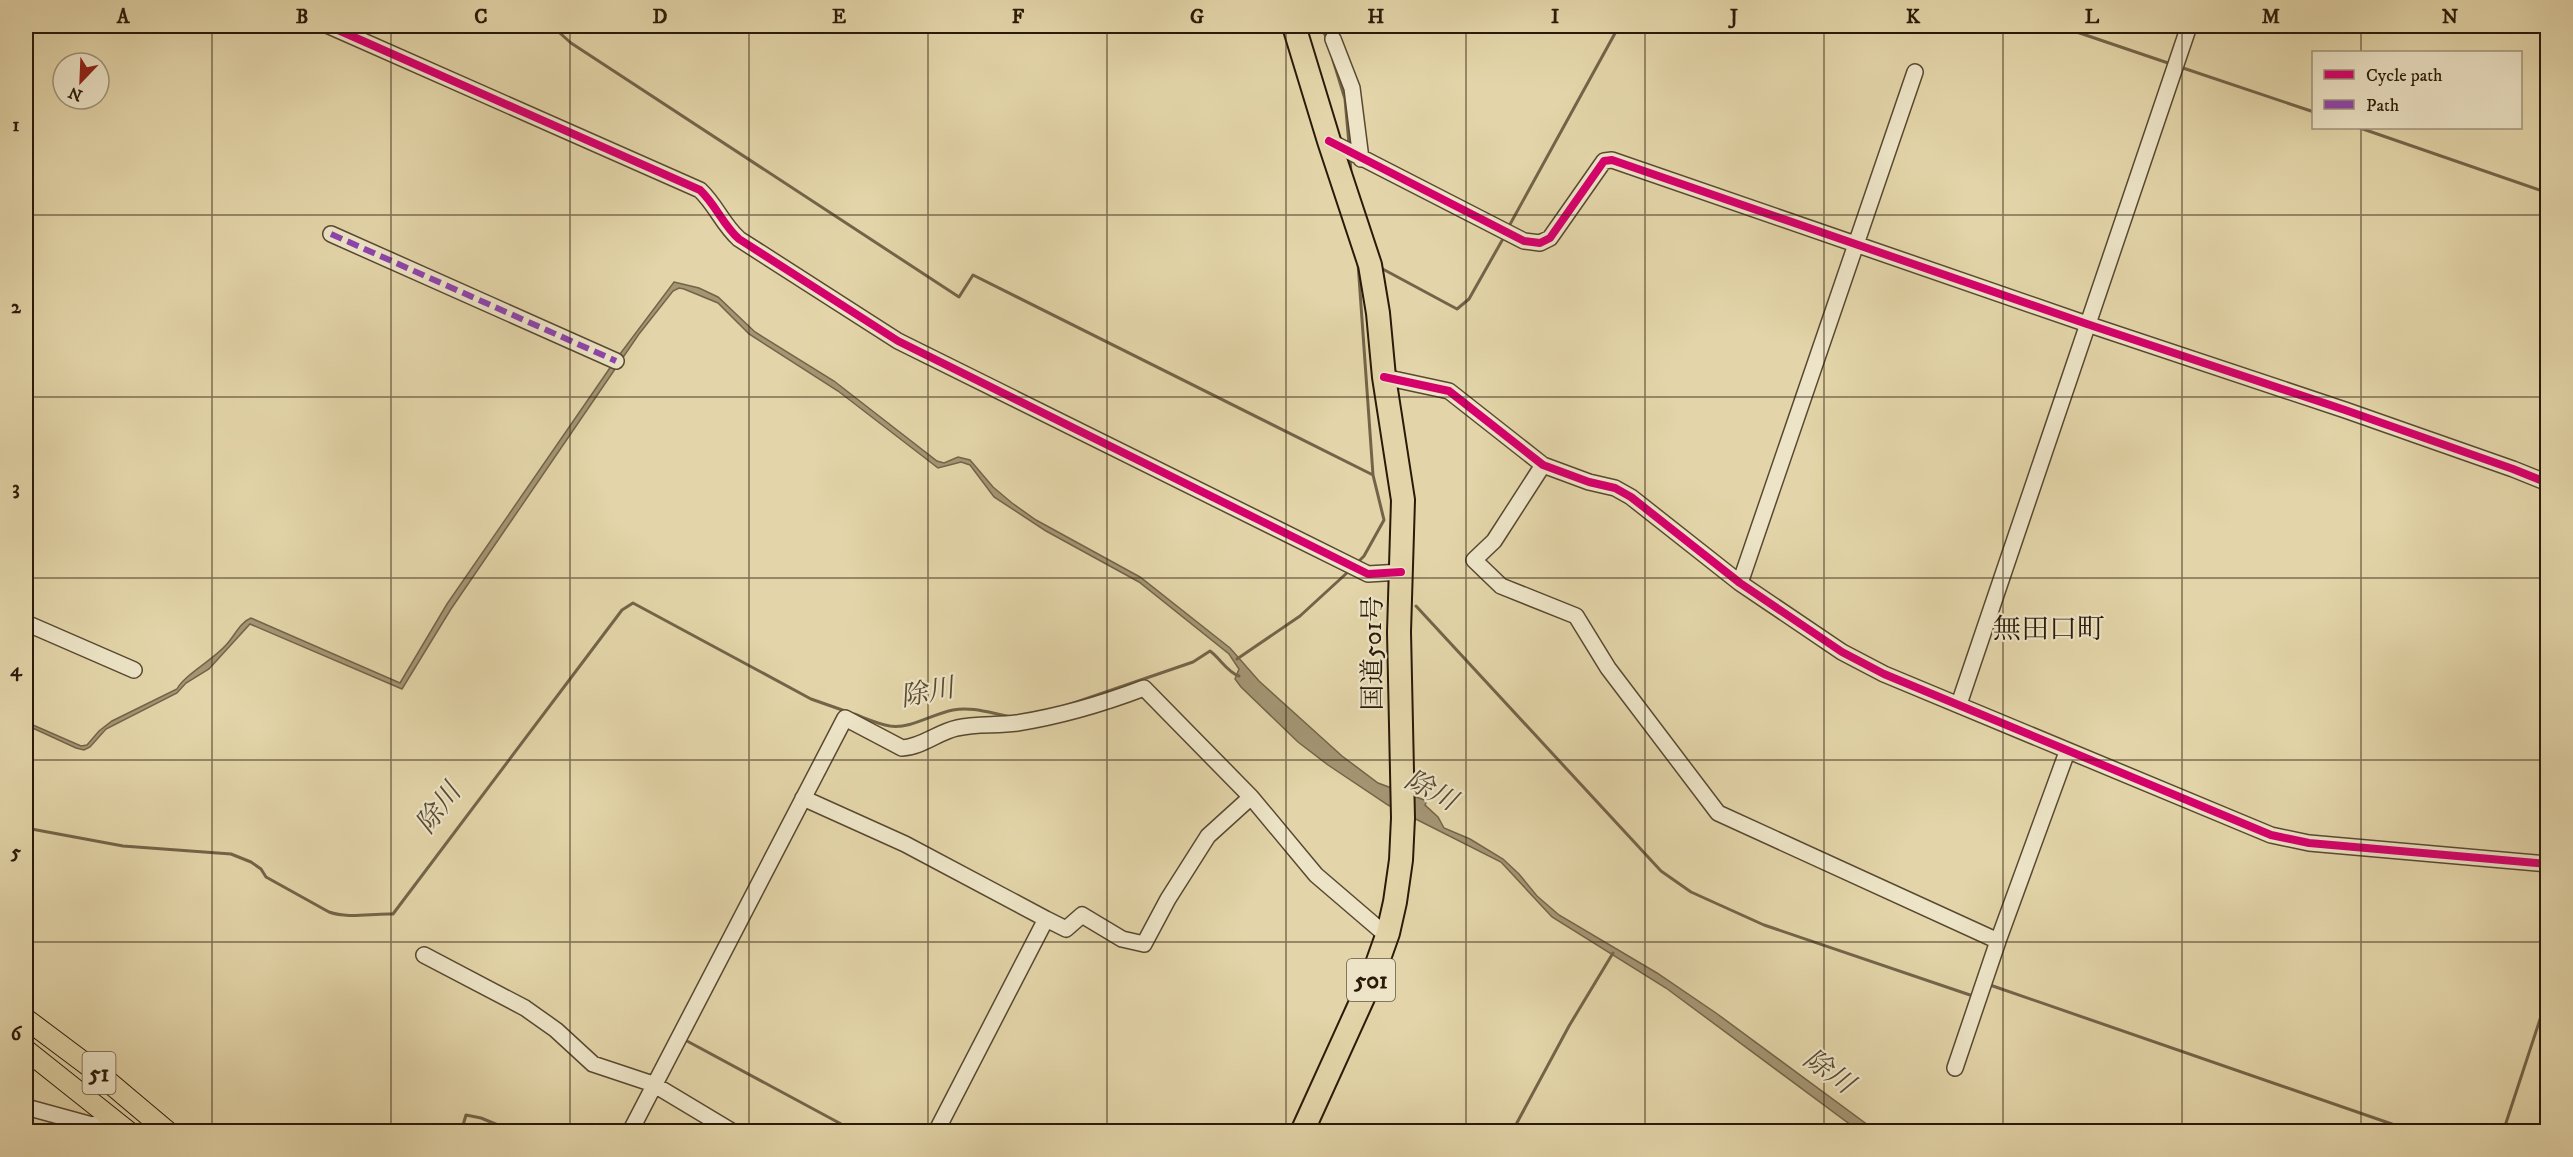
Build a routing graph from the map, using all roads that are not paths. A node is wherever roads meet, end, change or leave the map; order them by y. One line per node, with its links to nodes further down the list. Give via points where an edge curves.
1 (329, 26): 15 (street, via 700,190 739,239 898,341 1368,574)
2 (1294, 26): 6 (highway, 国道501号 / 501)
3 (2190, 26): 10 (street)
4 (1333, 39): 7 (street, via 1352,88)
5 (1915, 72): 9 (street)
6 (1329, 141): 7 (street); 12 (highway, 国道501号 / 501, via 1370,265)
7 (1361, 159): 9 (street, via 1524,240 1540,243 1550,238 1604,161 1612,160)
8 (331, 234): 11 (street)
9 (1855, 244): 10 (street); 16 (street)
10 (2087, 324): 14 (street, via 2345,410); 19 (street)
11 (616, 361)
12 (1384, 377): 13 (street, via 1449,391); 15 (highway, 国道501号 / 501, via 1403,500)
13 (1543, 465): 16 (street, via 1631,497); 26 (street, via 1494,541 1474,560 1501,586 1576,616 1608,669 1718,813)
14 (2547, 483)
15 (1401, 572): 25 (highway, 国道501号 / 501, via 1403,818 1401,861)
16 (1740, 583): 19 (street, via 1842,652 1884,674)
17 (26, 622): 18 (street)
18 (134, 670)
19 (1959, 704): 20 (street)
20 (2067, 752): 23 (street, via 2271,835 2309,843); 26 (street)
21 (1251, 797): 22 (street, via 1144,688 1086,709 1013,724 957,728 902,748 845,718); 24 (street, via 1208,836 1144,944 1122,939 1082,915 1066,929); 25 (street, via 1316,875)
22 (803, 798): 24 (street, via 905,844); 31 (street)
23 (2547, 864)
24 (1046, 918): 37 (street)
25 (1388, 933): 38 (highway, 国道501号 / 501, via 1353,1024)
26 (1998, 941): 30 (street)
27 (424, 955): 31 (street, via 525,1008 593,1064)
28 (26, 1019): 34 (main road, 51)
29 (26, 1050): 33 (main road, 51)
30 (1955, 1068)
31 (653, 1084): 35 (street); 36 (street)
32 (26, 1107): 33 (street, via 92,1125)
33 (123, 1126)
34 (168, 1131)
35 (630, 1131)
36 (733, 1131)
37 (936, 1131)
38 (1302, 1131)

